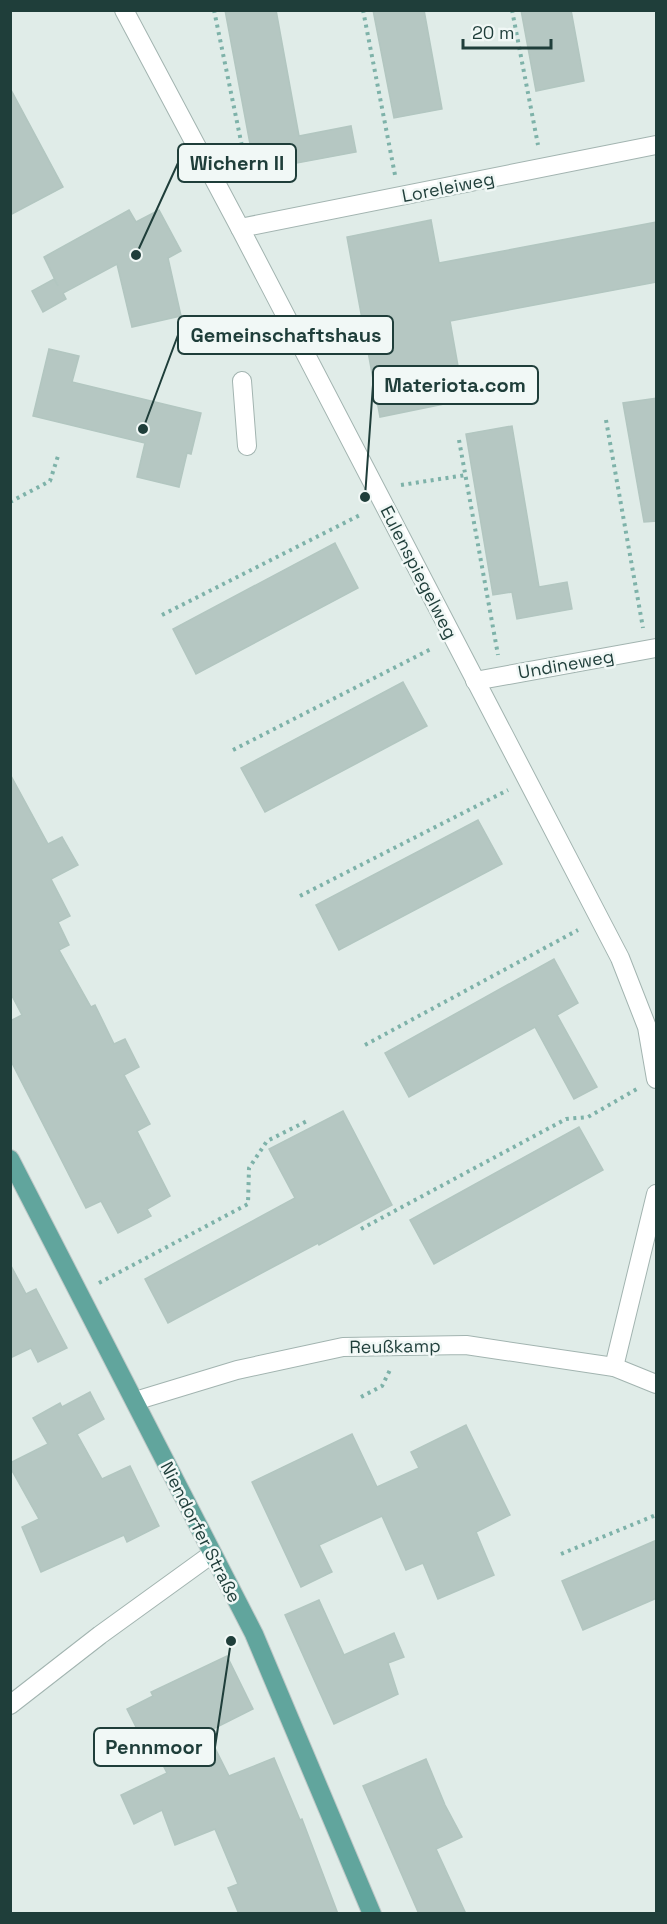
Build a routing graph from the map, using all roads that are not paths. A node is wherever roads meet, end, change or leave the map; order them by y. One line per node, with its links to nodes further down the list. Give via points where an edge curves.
1 (124, 10): 3 (street, Eulenspiegelweg)
2 (657, 145): 3 (street, Loreleiweg)
3 (240, 228): 7 (street, Eulenspiegelweg)
4 (242, 381): 5 (street)
5 (247, 446)
6 (652, 649): 7 (street, Undineweg)
7 (475, 681): 8 (street, Eulenspiegelweg, via 621,958 647,1027)
8 (650, 1082)
9 (10, 1160): 13 (main road, Niendorfer Straße)
10 (657, 1194): 11 (street)
11 (614, 1366): 12 (street, Reußkamp); 13 (street, Reußkamp, via 466,1345 343,1347 237,1370)
12 (657, 1384)
13 (135, 1401): 14 (main road, Niendorfer Straße)
14 (212, 1554): 15 (street); 16 (main road, Niendorfer Straße, via 254,1634)
15 (10, 1706)
16 (372, 1914)

